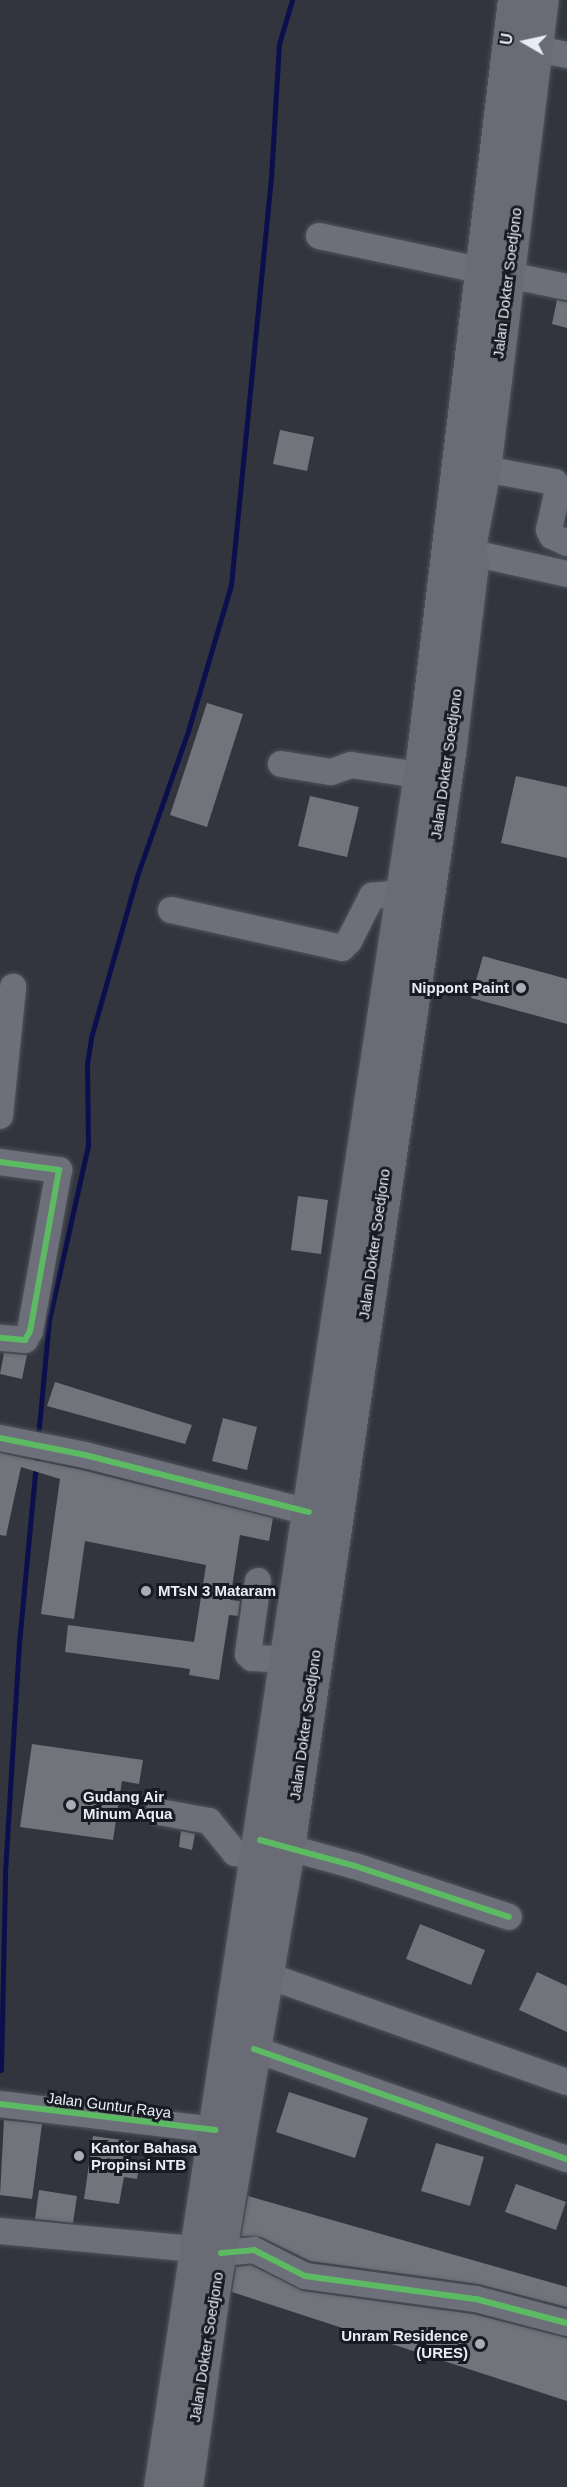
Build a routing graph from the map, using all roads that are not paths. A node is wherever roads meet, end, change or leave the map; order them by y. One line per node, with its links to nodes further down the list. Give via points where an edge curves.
1 (514, 0): 5 (highway, Jalan Dokter Soedjono)
2 (542, 0): 3 (highway, Jalan Dokter Soedjono)
3 (552, 52): 5 (highway, Jalan Dokter Soedjono)
4 (319, 236): 5 (street)
5 (494, 272): 6 (street); 7 (highway, Jalan Dokter Soedjono); 13 (highway, Jalan Dokter Soedjono)
6 (567, 287)
7 (484, 469): 8 (street, via 555,482 558,489 549,530 552,537); 9 (highway, Jalan Dokter Soedjono)
8 (567, 543)
9 (470, 557): 10 (street); 11 (street); 13 (highway, Jalan Dokter Soedjono)
10 (567, 573)
11 (567, 587)
12 (280, 764): 13 (street, via 331,772 351,765)
13 (430, 774): 14 (highway, Jalan Dokter Soedjono); 20 (highway, Jalan Dokter Soedjono)
14 (401, 893): 15 (street, via 372,896 342,948); 20 (highway, Jalan Dokter Soedjono)
15 (171, 910)
16 (13, 987): 17 (street)
17 (4, 1043): 18 (street)
18 (1, 1100)
19 (0, 1162): 22 (street, via 54,1167 58,1176 30,1331 25,1340)
20 (368, 1194): 21 (highway, Jalan Dokter Soedjono)
21 (362, 1237): 24 (highway, Jalan Dokter Soedjono); 28 (highway, Jalan Dokter Soedjono)
22 (0, 1338)
23 (0, 1438): 24 (street, via 60,1449)
24 (309, 1512): 26 (highway, Jalan Dokter Soedjono)
25 (258, 1581): 26 (street, via 248,1654 252,1658)
26 (287, 1660): 28 (highway, Jalan Dokter Soedjono)
27 (159, 1812): 28 (street, via 209,1821 235,1853)
28 (276, 1849): 29 (street, via 338,1862); 30 (highway, Jalan Dokter Soedjono); 34 (highway, Jalan Dokter Soedjono)
29 (509, 1917)
30 (274, 1977): 31 (highway, Jalan Dokter Soedjono); 32 (street)
31 (260, 2051): 35 (street); 37 (highway, Jalan Dokter Soedjono)
32 (567, 2082)
33 (3, 2104): 34 (street, Jalan Guntur Raya)
34 (215, 2130): 37 (highway, Jalan Dokter Soedjono)
35 (567, 2159)
36 (3, 2231): 37 (street)
37 (208, 2251): 38 (street, via 254,2250 305,2276 476,2299); 39 (highway, Jalan Dokter Soedjono); 40 (highway, Jalan Dokter Soedjono)
38 (567, 2323)
39 (160, 2487)
40 (186, 2487)

